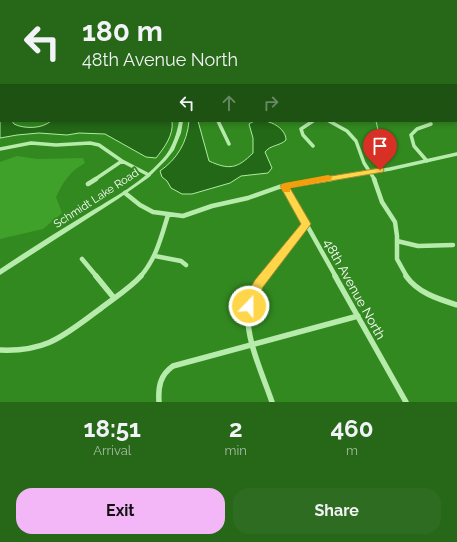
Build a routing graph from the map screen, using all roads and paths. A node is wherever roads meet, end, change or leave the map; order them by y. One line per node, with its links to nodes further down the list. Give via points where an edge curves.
1 (181, 122): 13 (street, Schmidt Lake Road, via 172,149)
2 (218, 122): 6 (street)
3 (311, 122): 7 (street, via 301,130)
4 (331, 122): 12 (street, via 356,141 361,157)
5 (431, 124): 10 (street, via 417,129 411,135 415,148)
6 (229, 144)
7 (313, 146)
8 (0, 149): 11 (street, via 31,143 56,146 90,143 99,145)
9 (457, 154): 10 (street)
10 (428, 160): 12 (street)
11 (122, 161): 13 (street); 14 (street)
12 (370, 172): 15 (street); 19 (street, via 382,202 395,222)
13 (149, 175): 16 (street, Schmidt Lake Road)
14 (88, 184)
15 (285, 186): 17 (street, via 191,214); 18 (street, 48th Avenue North)
16 (125, 192): 17 (street, via 146,209); 24 (street, Schmidt Lake Road)
17 (168, 216): 21 (street)
18 (306, 224): 27 (street, 48th Avenue North); 28 (street, via 255,290 248,315)
19 (397, 241): 20 (street, via 418,246); 26 (street, via 397,259 409,280 425,293)
20 (453, 245)
21 (154, 256): 23 (street, via 181,261); 25 (street, via 134,282)
22 (82, 259): 25 (street)
23 (186, 265)
24 (0, 272)
25 (114, 298): 29 (street, via 70,331 47,344 23,350)
26 (457, 305)
27 (358, 316): 28 (street); 32 (street, 48th Avenue North)
28 (254, 344): 30 (street, via 173,366 162,378); 31 (street)
29 (0, 350)
30 (159, 402)
31 (272, 402)
32 (406, 402)

